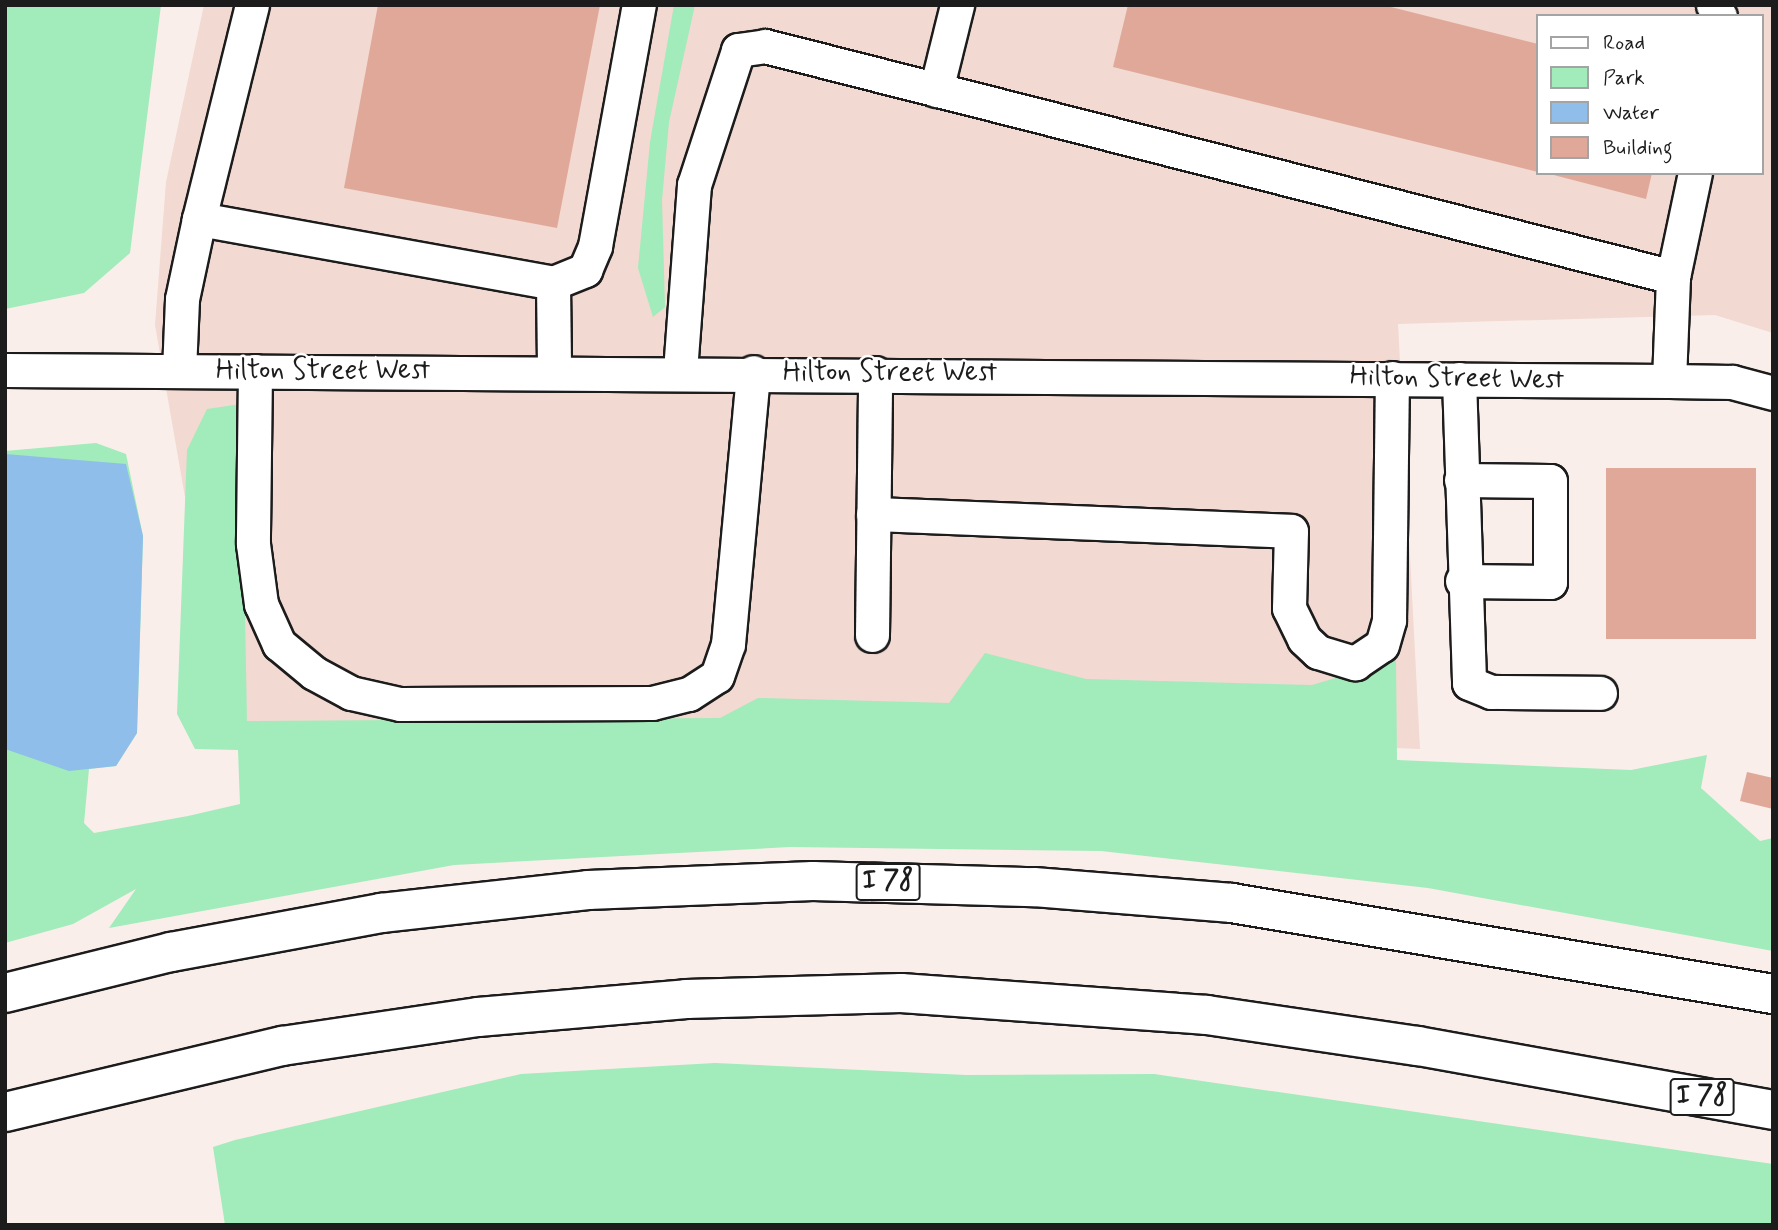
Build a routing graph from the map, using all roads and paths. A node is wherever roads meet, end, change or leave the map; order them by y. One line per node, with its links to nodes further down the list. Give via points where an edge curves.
1 (252, 5): 6 (street)
2 (639, 5): 8 (street, via 594,246 585,270)
3 (957, 5): 4 (street)
4 (936, 90): 7 (street); 13 (street, via 765,46 738,50 694,185)
5 (1695, 175): 7 (street)
6 (199, 219): 8 (street); 10 (street, via 182,299)
7 (1673, 277): 18 (street)
8 (554, 283): 12 (street)
9 (5, 370): 10 (street, Hilton Street West)
10 (180, 371): 11 (street, Hilton Street West)
11 (256, 371): 12 (street, Hilton Street West); 14 (street, via 253,544 261,604 279,644 314,673 351,693 400,704 652,703 689,694 717,676 728,644)
12 (554, 371): 13 (street, Hilton Street West)
13 (680, 371): 14 (street, Hilton Street West)
14 (753, 372): 15 (street, Hilton Street West)
15 (875, 373): 16 (street, Hilton Street West); 21 (street)
16 (1392, 378): 17 (street, Hilton Street West); 21 (street, via 1389,620 1382,645 1355,663 1318,652 1299,629 1289,608 1291,531)
17 (1458, 379): 18 (street, Hilton Street West); 20 (street)
18 (1670, 381): 19 (street, Hilton Street West, via 1732,382)
19 (1773, 393)
20 (1461, 480): 22 (street); 22 (street, via 1550,481 1550,582)
21 (873, 514): 23 (street)
22 (1462, 581): 24 (street, via 1469,683 1491,692)
23 (872, 635)
24 (1600, 693)
25 (5, 993): 26 (highway, I 78, via 171,952 381,913 588,890 813,881 1034,887 1232,903)
26 (1773, 994)
27 (1773, 1110): 28 (highway, I 78, via 1418,1046 1207,1015 888,993 687,999 398,1027 176,1068)
28 (5, 1112)

